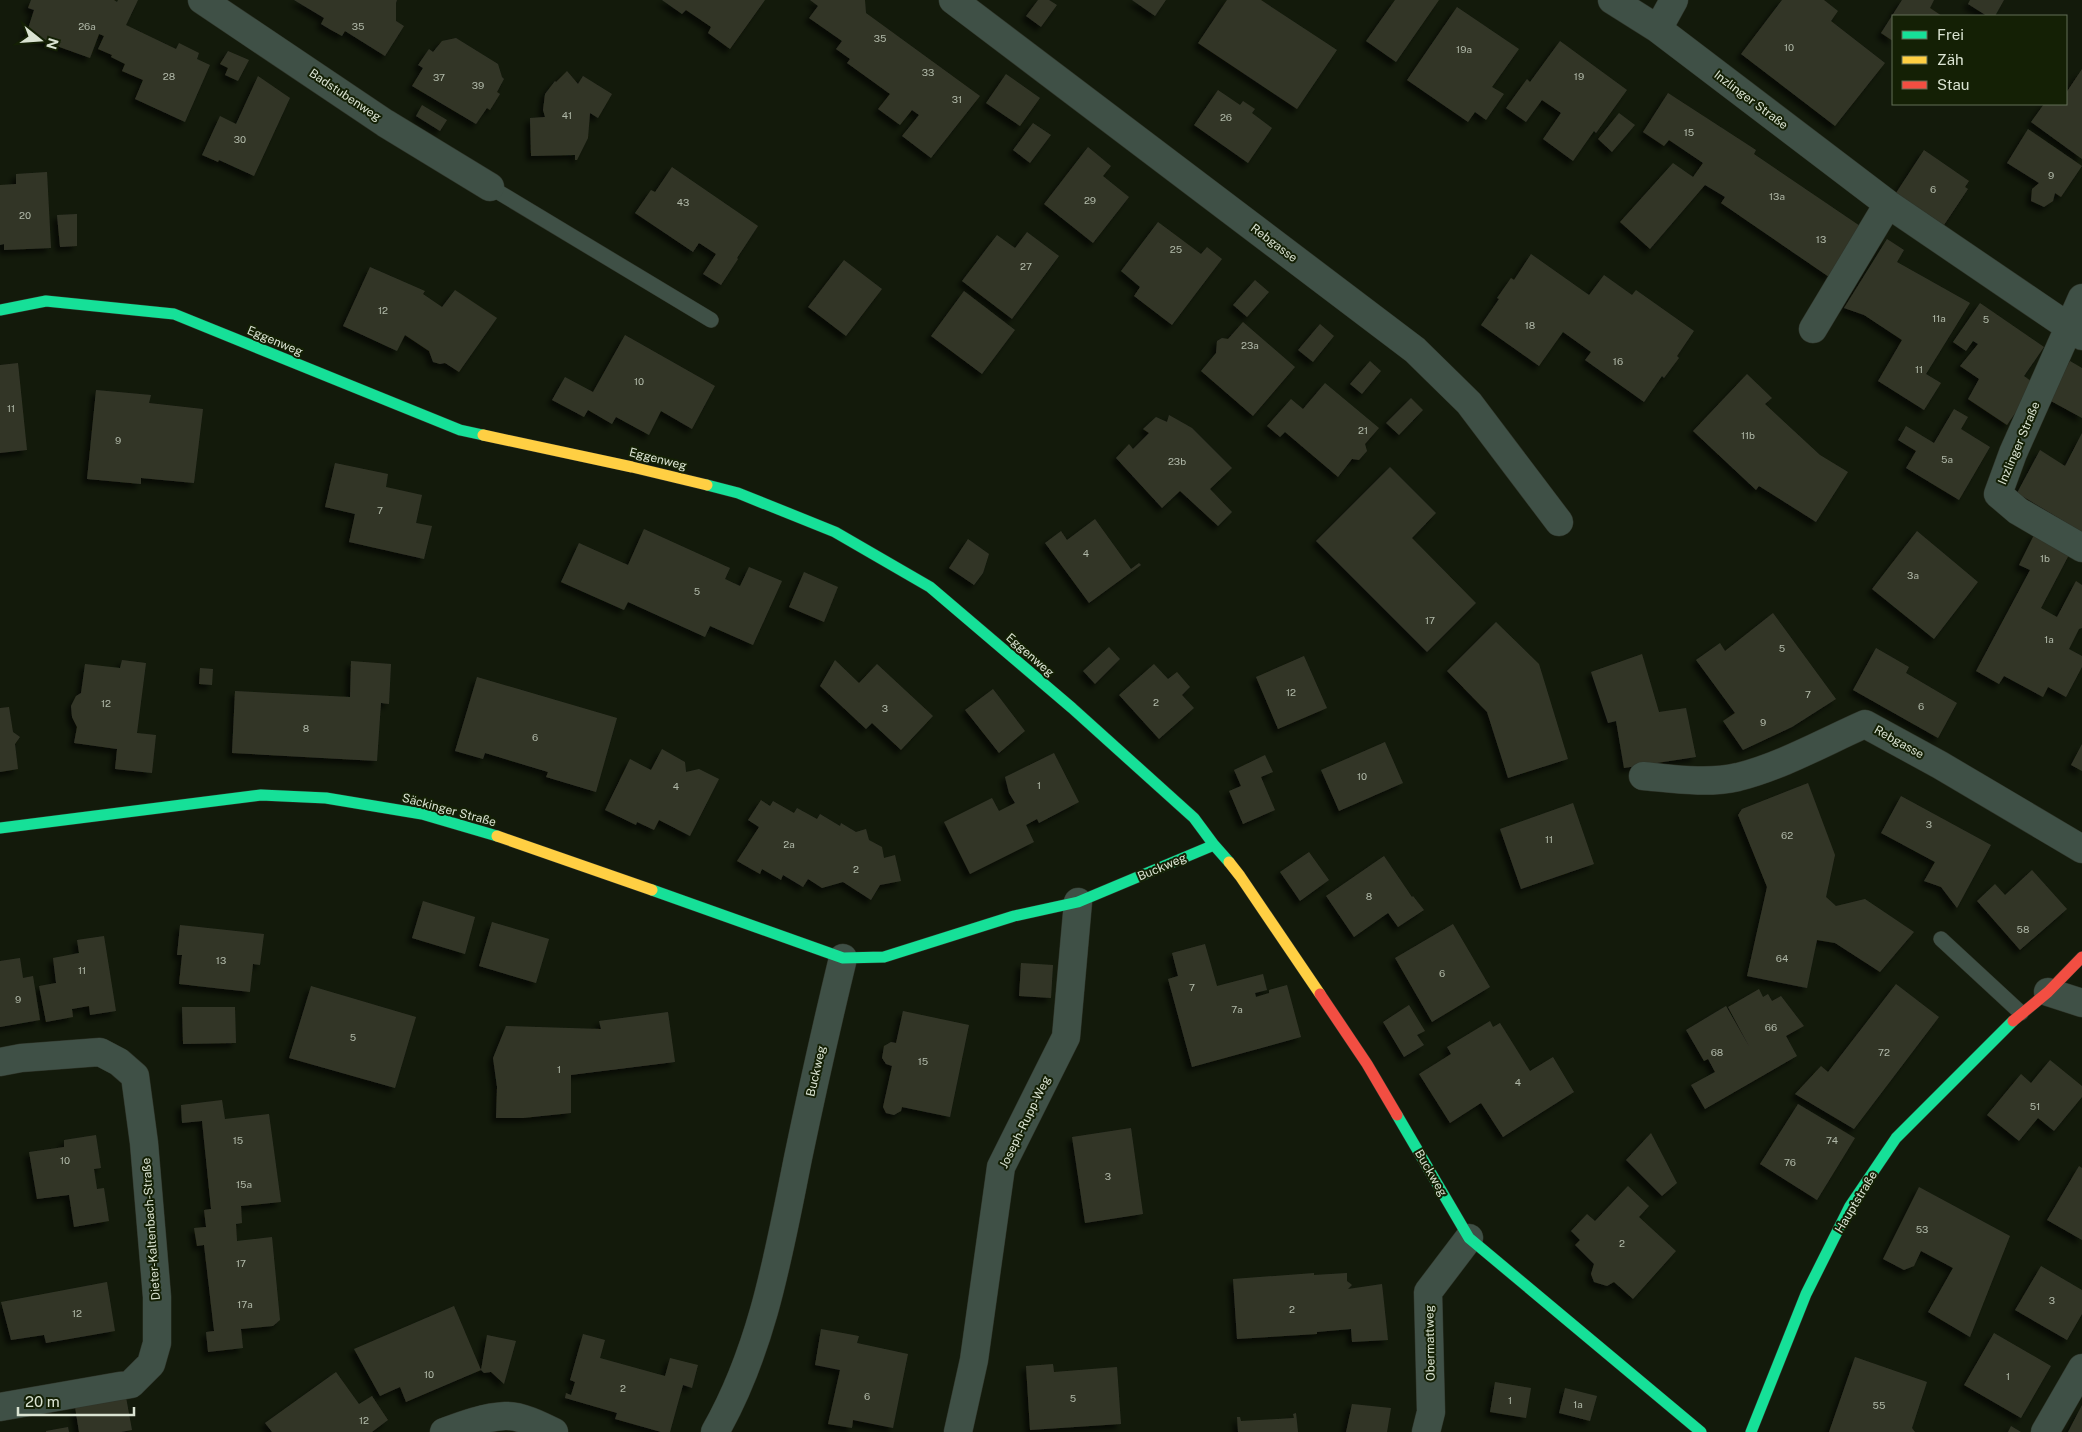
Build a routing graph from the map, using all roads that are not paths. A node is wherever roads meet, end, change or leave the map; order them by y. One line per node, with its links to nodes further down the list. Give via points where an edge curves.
1 (202, 0): 6 (street, Badstubenweg, via 385,123)
2 (953, 0): 13 (street, Rebgasse, via 1415,350 1468,403)
3 (1612, 0): 5 (street, Inzlinger Straße)
4 (1674, 0): 5 (street)
5 (1658, 29): 7 (street, Inzlinger Straße)
6 (490, 187): 10 (lane)
7 (1888, 204): 11 (street); 12 (street, Inzlinger Straße)
8 (2082, 298): 12 (street)
9 (0, 310): 17 (street, Eggenweg, via 46,301 174,314 460,430 738,493 835,532 930,587 1186,811)
10 (711, 320)
11 (1813, 329)
12 (2075, 332): 14 (street, Inzlinger Straße, via 2013,453 1998,494 2018,511)
13 (1559, 522)
14 (2082, 548)
15 (1643, 776): 18 (street, Rebgasse, via 1698,781 1738,777 1865,724 1940,764)
16 (0, 828): 22 (street, Säckinger Straße, via 261,795 326,798 422,814 506,839)
17 (1214, 845): 19 (street, Buckweg); 27 (street, Buckweg, via 1240,876 1367,1064)
18 (2082, 849)
19 (1078, 902): 22 (street, Buckweg, via 1014,916 884,957); 33 (street, Joseph-Rupp-Weg, via 1066,1037 1001,1167 974,1360)
20 (1941, 939): 25 (lane)
21 (2082, 957): 23 (street, Hauptstraße)
22 (843, 958): 32 (street, Buckweg, via 814,1078 774,1276 736,1391)
23 (2048, 992): 24 (street); 25 (street, Hauptstraße)
24 (2082, 1003)
25 (2021, 1013): 36 (street, Hauptstraße, via 1896,1138 1850,1206 1806,1294)
26 (0, 1062): 29 (street, Dieter-Kaltenbach-Straße, via 100,1052 135,1076 157,1296 157,1343 151,1364 131,1384)
27 (1469, 1238): 34 (street, Obermattweg, via 1428,1292 1431,1412); 35 (street, Buckweg)
28 (2082, 1368): 37 (street)
29 (0, 1407)
30 (444, 1432): 31 (street, via 469,1422 506,1416)
31 (554, 1432)
32 (715, 1432)
33 (958, 1432)
34 (1426, 1432)
35 (1701, 1432)
36 (1751, 1432)
37 (2045, 1432)

